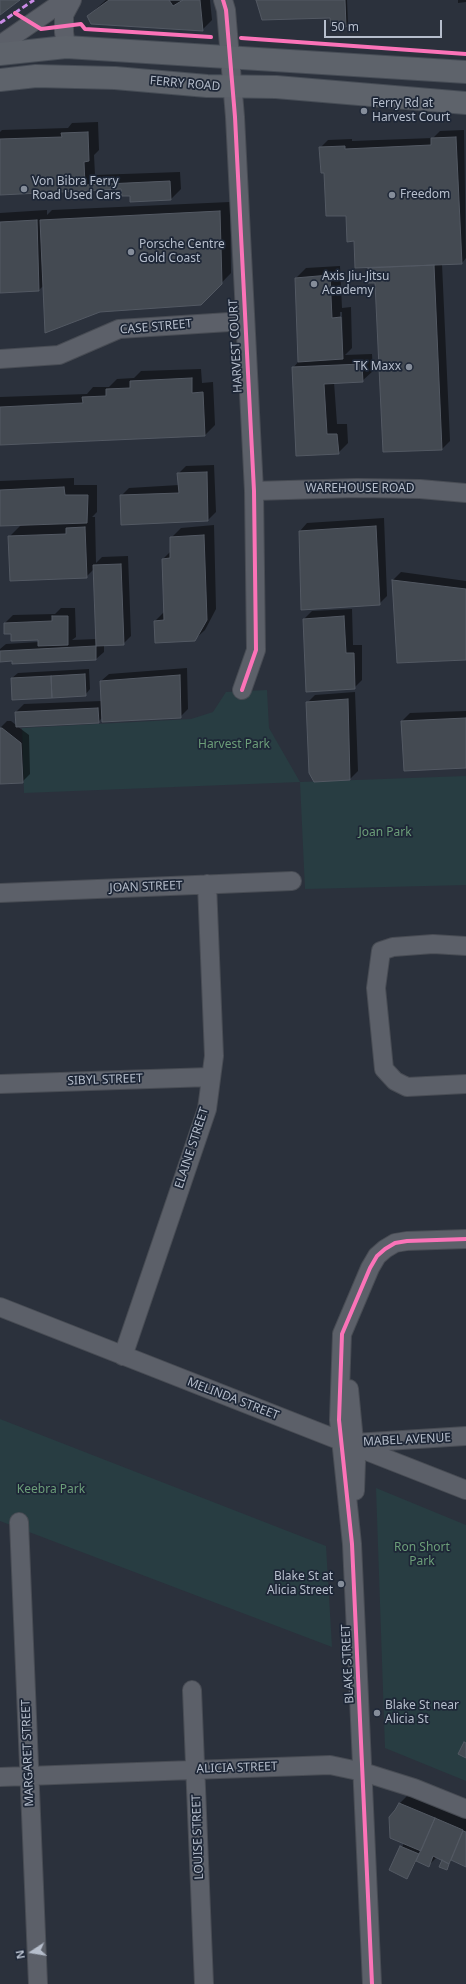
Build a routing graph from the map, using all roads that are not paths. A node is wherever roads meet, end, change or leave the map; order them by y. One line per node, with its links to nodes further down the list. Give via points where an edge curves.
1 (65, 0): 4 (street)
2 (72, 0): 5 (street, via 64,15)
3 (223, 0): 7 (street, HARVEST COURT)
4 (0, 45)
5 (66, 47): 6 (main road); 7 (main road)
6 (0, 54)
7 (231, 58): 8 (main road); 10 (street, HARVEST COURT)
8 (466, 72)
9 (0, 80): 10 (main road, FERRY ROAD, via 36,76 115,78)
10 (233, 87): 11 (main road, FERRY ROAD); 12 (street, HARVEST COURT)
11 (466, 103)
12 (245, 321): 13 (street, CASE STREET, via 119,329 59,355); 14 (street, HARVEST COURT)
13 (0, 359)
14 (254, 491): 15 (street, WAREHOUSE ROAD, via 357,488); 16 (street, HARVEST COURT, via 256,650)
15 (466, 493)
16 (242, 690)
17 (292, 881): 18 (street, JOAN STREET)
18 (207, 884): 19 (street, JOAN STREET); 21 (street, ELAINE STREET, via 214,1056)
19 (0, 893)
20 (466, 946): 23 (street, via 433,944 393,947 381,951 376,988 384,1069 395,1081 407,1087)
21 (210, 1077): 22 (street, SIBYL STREET); 26 (street, ELAINE STREET, via 207,1109)
22 (0, 1084)
23 (466, 1084)
24 (466, 1239): 28 (street, BLAKE STREET, via 395,1243 377,1256 370,1268 344,1329 342,1342 339,1408)
25 (0, 1307): 26 (street, MELINDA STREET)
26 (123, 1356): 28 (street, MELINDA STREET)
27 (466, 1436): 28 (street, MABEL AVENUE)
28 (350, 1443): 29 (street, MELINDA STREET); 33 (street, BLAKE STREET, via 356,1473 352,1544)
29 (466, 1490)
30 (19, 1522): 34 (street, MARGARET STREET)
31 (192, 1690): 32 (street, LOUISE STREET)
32 (195, 1770): 33 (street, ALICIA STREET, via 330,1764); 34 (street, ALICIA STREET); 38 (street, LOUISE STREET)
33 (363, 1772): 36 (street, ALICIA STREET, via 414,1788); 39 (street, BLAKE STREET)
34 (29, 1776): 35 (street, ALICIA STREET); 37 (street, MARGARET STREET)
35 (0, 1777)
36 (466, 1809)
37 (38, 1984)
38 (204, 1984)
39 (372, 1984)

